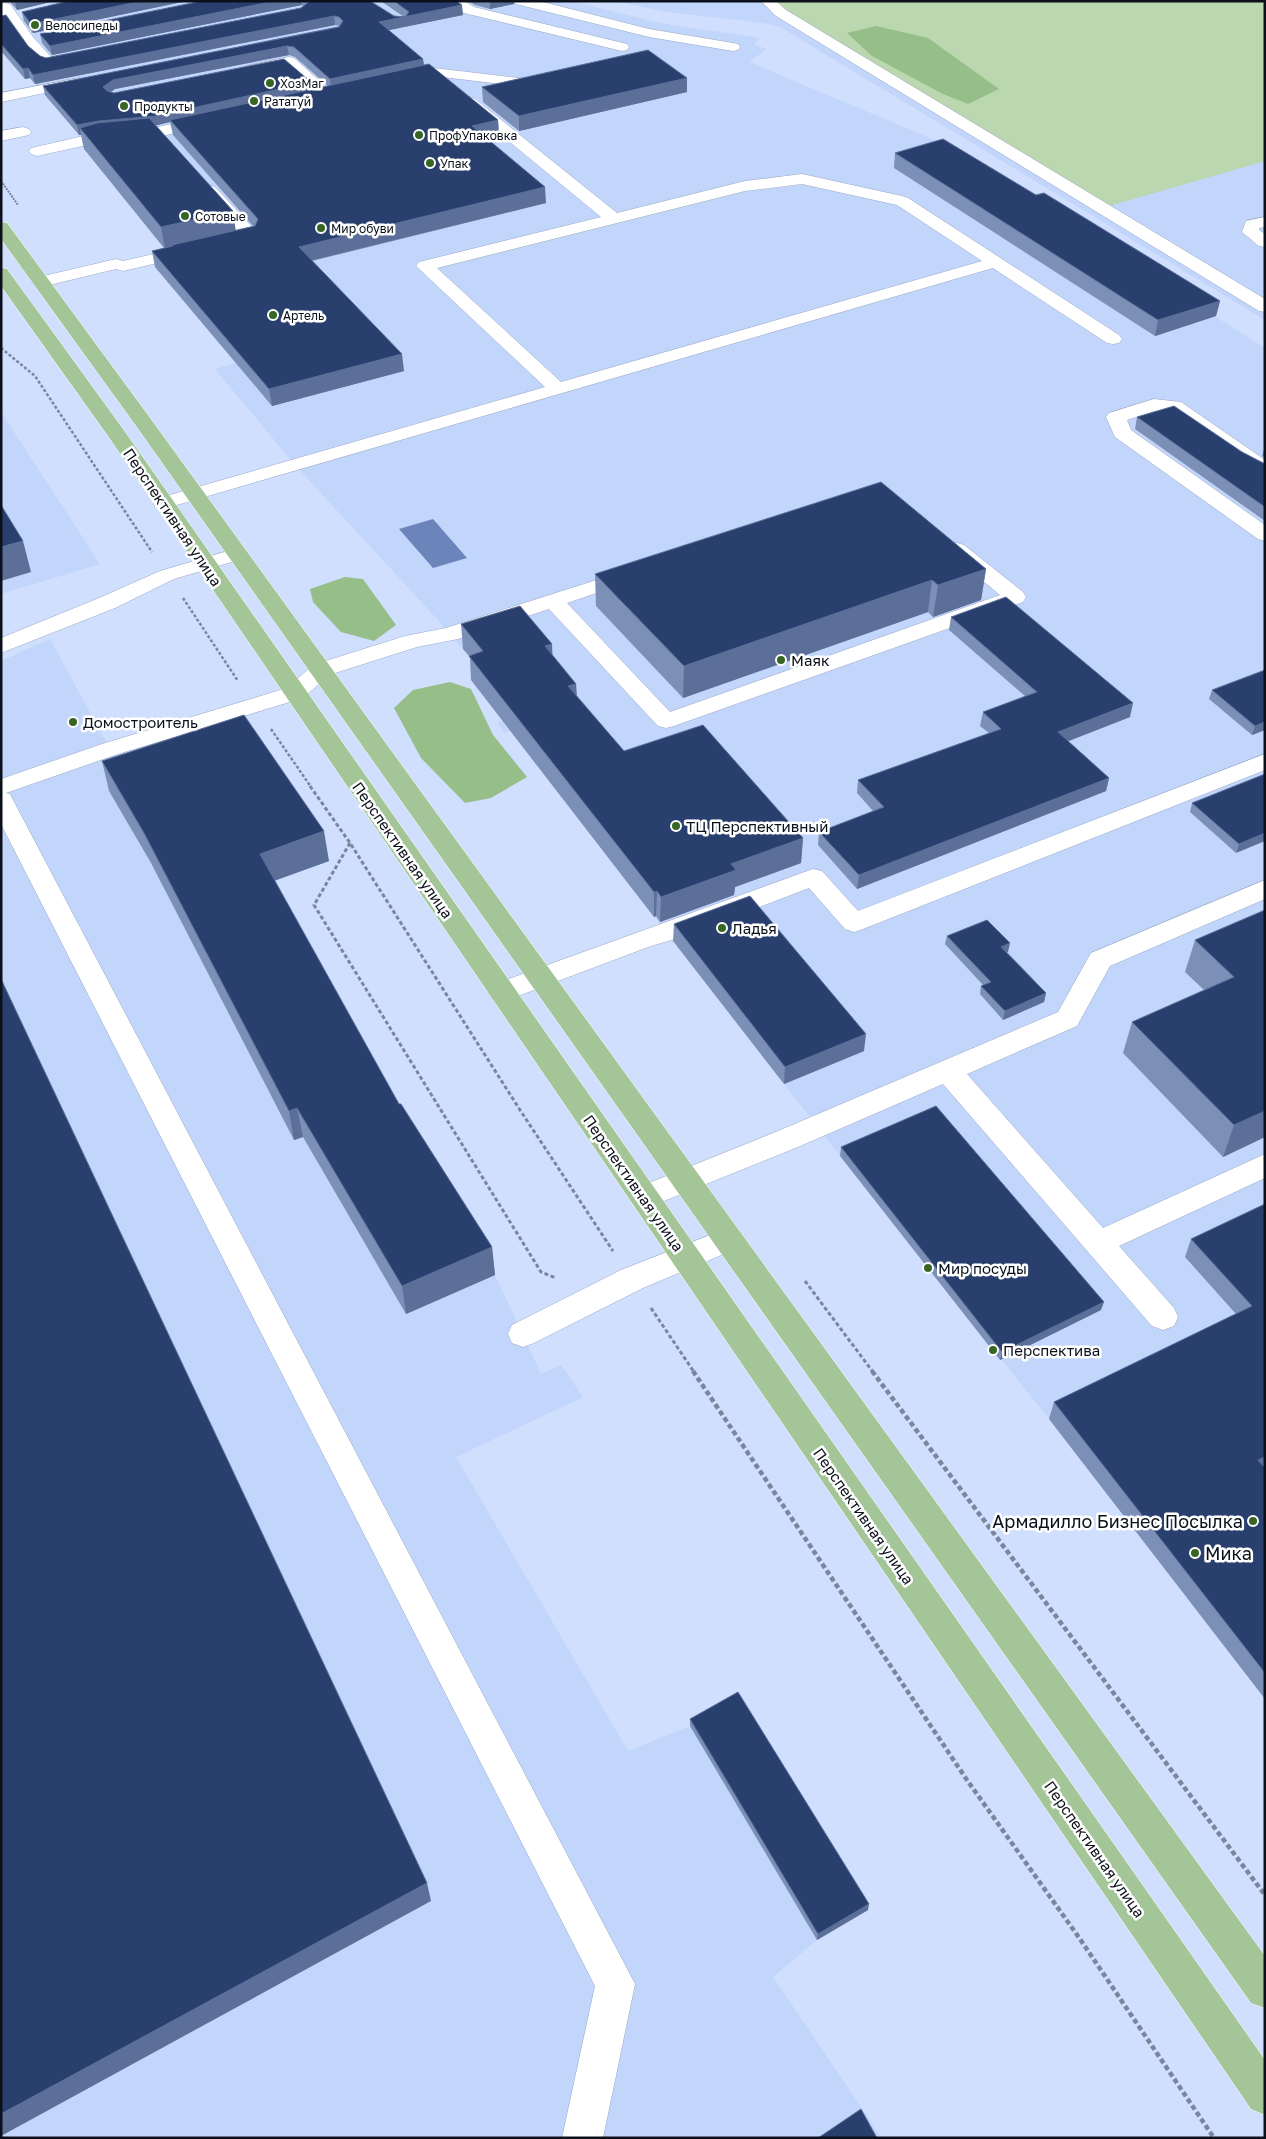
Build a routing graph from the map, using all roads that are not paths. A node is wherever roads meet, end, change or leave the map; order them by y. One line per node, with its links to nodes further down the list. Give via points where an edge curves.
1 (454, 1): 8 (street, via 469,10)
2 (521, 1): 9 (street, via 649,33)
3 (768, 1): 32 (street, via 789,18)
4 (29, 13): 5 (street)
5 (4, 15): 7 (street)
6 (47, 36): 7 (street)
7 (28, 40): 10 (street, via 48,62)
8 (622, 48)
9 (733, 48)
10 (95, 52)
11 (240, 71): 17 (street, via 289,61)
12 (434, 72): 13 (street, via 526,83); 15 (street); 25 (street)
13 (562, 75)
14 (97, 79): 18 (street)
15 (390, 82)
16 (345, 91): 17 (street)
17 (327, 95): 19 (street)
18 (1, 98)
19 (308, 99)
20 (223, 118): 23 (street, via 163,138 101,137)
21 (23, 132): 22 (street)
22 (1, 136)
23 (37, 151)
24 (198, 177): 31 (street, via 251,236)
25 (614, 218): 29 (street, via 745,186 802,179 902,201); 34 (street, via 424,266)
26 (1265, 222): 28 (street, via 1249,229)
27 (1, 227): 31 (main road, Перспективная улица)
28 (1265, 242)
29 (996, 262): 33 (street); 34 (street)
30 (1, 273): 37 (main road, Перспективная улица)
31 (41, 282): 36 (main road, Перспективная улица)
32 (1265, 307)
33 (1113, 339)
34 (558, 389): 36 (street)
35 (1265, 469): 39 (street, via 1174,406 1154,405 1116,417 1122,434)
36 (195, 494): 37 (street); 40 (main road, Перспективная улица)
37 (164, 503): 41 (main road, Перспективная улица)
38 (940, 535): 43 (street, via 1015,597 666,722)
39 (1265, 535)
40 (238, 554): 41 (street); 45 (main road, Перспективная улица)
41 (205, 563): 44 (street, via 167,575); 46 (main road, Перспективная улица)
42 (646, 570): 43 (street)
43 (553, 600): 45 (street, via 450,634 413,641)
44 (1, 646)
45 (320, 670): 46 (street); 51 (main road, Перспективная улица)
46 (294, 693): 48 (street, via 110,748); 52 (main road, Перспективная улица)
47 (1265, 761): 51 (street, via 854,923 812,877)
48 (1, 788)
49 (1, 800): 64 (street, via 615,1984)
50 (1265, 889): 53 (street, via 1100,960 1068,1019)
51 (541, 978): 52 (street); 55 (main road, Перспективная улица)
52 (501, 992): 56 (main road, Перспективная улица)
53 (947, 1070): 55 (street); 58 (street)
54 (1265, 1164): 58 (street)
55 (686, 1180): 56 (street); 57 (main road, Перспективная улица)
56 (644, 1197): 59 (main road, Перспективная улица)
57 (728, 1240): 59 (street); 62 (main road, Перспективная улица)
58 (1098, 1243): 60 (street)
59 (685, 1257): 61 (street, via 632,1279); 63 (main road, Перспективная улица)
60 (1163, 1317)
61 (523, 1334)
62 (1265, 1989)
63 (1265, 2095)
64 (582, 2138)

